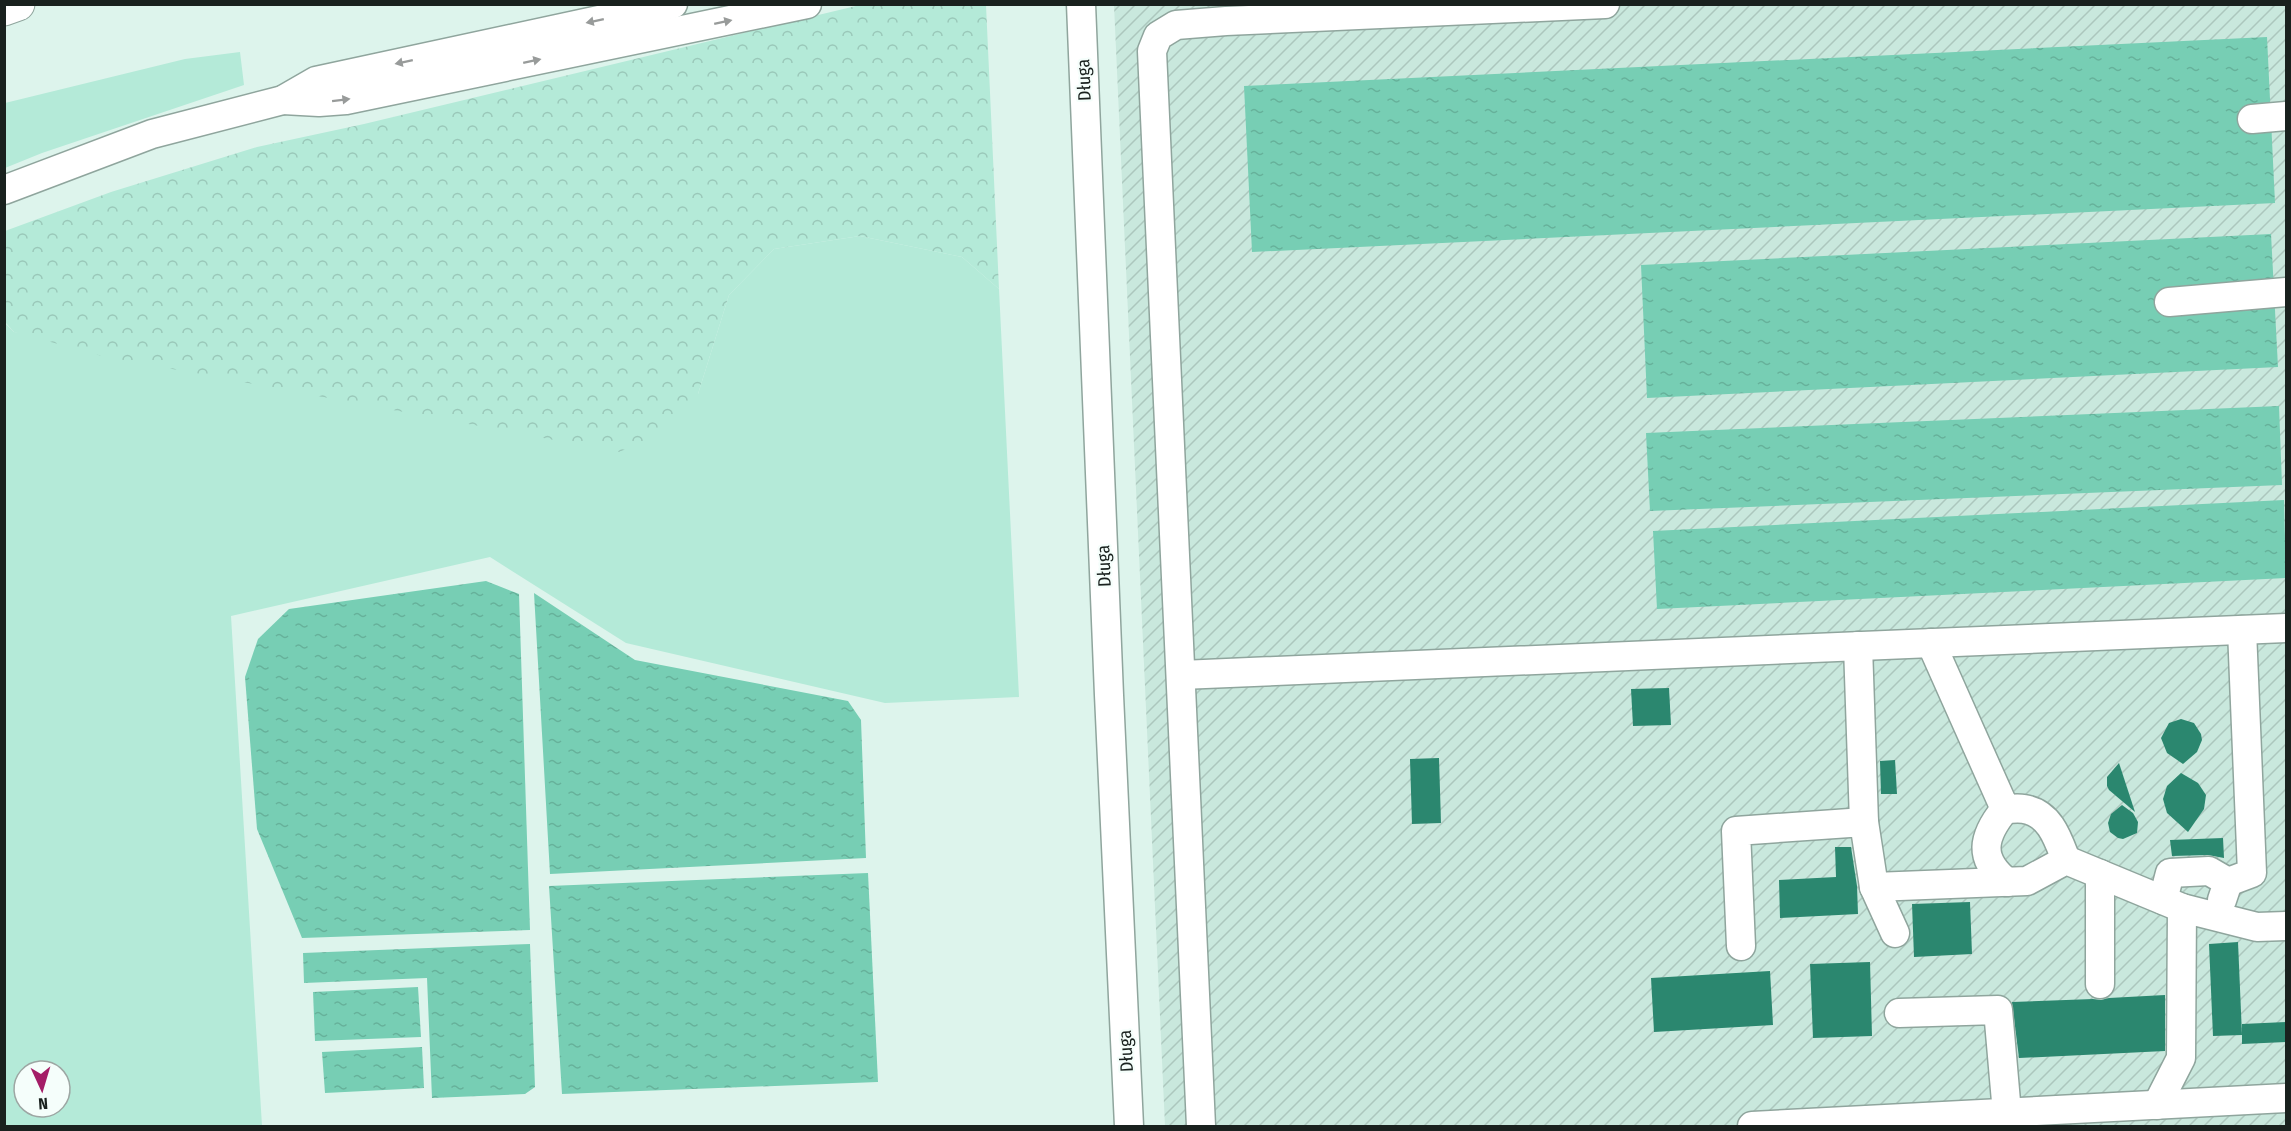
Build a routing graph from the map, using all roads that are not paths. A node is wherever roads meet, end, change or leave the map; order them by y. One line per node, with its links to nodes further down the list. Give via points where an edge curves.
1 (18, 4): 6 (main road)
2 (673, 4): 7 (street, one-way to 7, via 316,81)
3 (807, 4): 7 (street, one-way to 3, via 346,100)
4 (1081, 4): 35 (street, Długa)
5 (1605, 4): 17 (street, via 1227,21 1176,25 1158,36 1152,51)
6 (4, 9)
7 (283, 100): 10 (street, via 152,135)
8 (2286, 116): 9 (street)
9 (2252, 119)
10 (4, 190)
11 (2286, 292): 12 (street)
12 (2169, 302)
13 (2286, 628): 14 (street)
14 (2242, 630): 15 (street); 23 (street, via 2252,873)
15 (1931, 643): 16 (street); 18 (street)
16 (1858, 646): 17 (street); 19 (street)
17 (1181, 675): 36 (street)
18 (2005, 809): 20 (street, via 2025,809 2042,817 2055,832); 22 (street, via 1994,823 1986,857)
19 (1864, 822): 24 (street); 29 (street, via 1736,831)
20 (2066, 860): 21 (street); 22 (street, via 2027,881)
21 (2100, 874): 25 (street); 30 (street)
22 (2007, 882): 24 (street)
23 (2228, 882): 25 (street, via 2209,871 2170,873); 26 (street)
24 (1874, 887): 28 (street)
25 (2172, 904): 26 (street); 33 (street, via 2181,1058)
26 (2217, 917): 27 (street, via 2257,927)
27 (2286, 926)
28 (1894, 933)
29 (1741, 946)
30 (2100, 984)
31 (1899, 1013): 34 (street, via 1998,1010)
32 (2286, 1098): 33 (street)
33 (2157, 1105): 34 (street)
34 (1996, 1118): 37 (street)
35 (1129, 1126)
36 (1201, 1126)
37 (1752, 1126)

